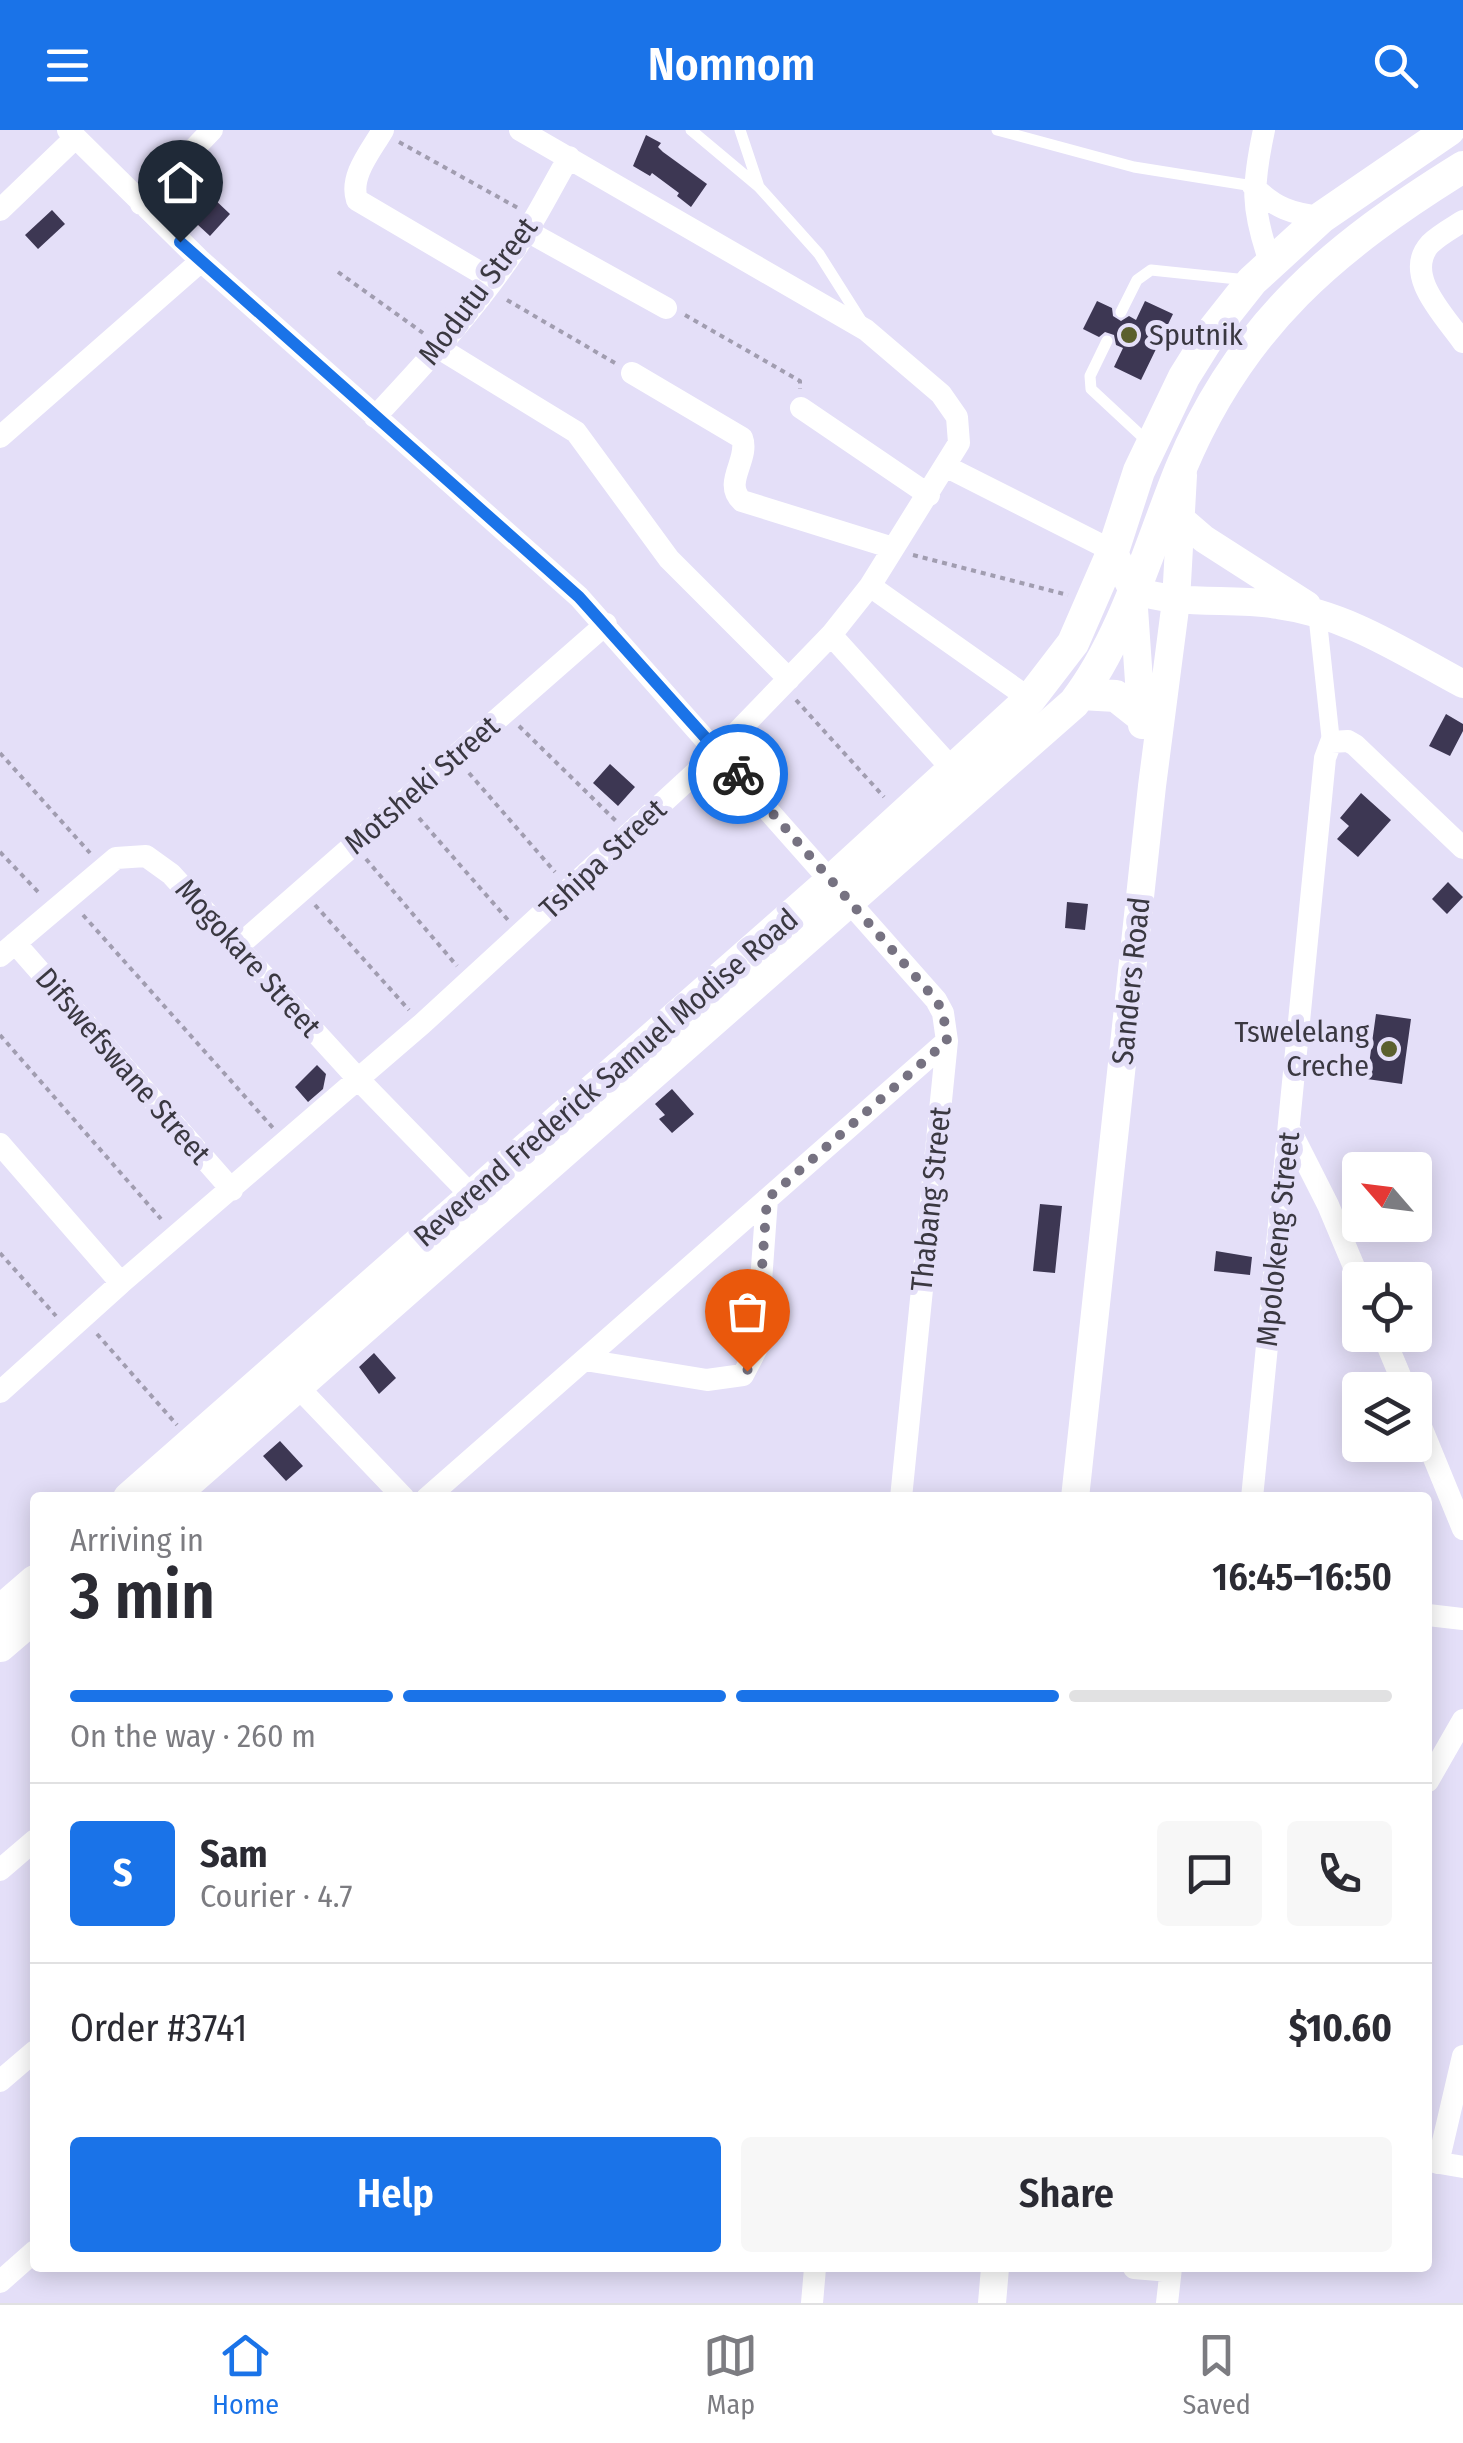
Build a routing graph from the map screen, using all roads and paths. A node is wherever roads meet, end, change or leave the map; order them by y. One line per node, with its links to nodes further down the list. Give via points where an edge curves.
1 (212, 130): 14 (street)
2 (520, 130): 10 (street, Tshipa Street)
3 (691, 130): 13 (lane)
4 (740, 130): 13 (lane)
5 (997, 130): 12 (lane, via 1134,167)
6 (1264, 130): 12 (street)
7 (1448, 130): 16 (main road, Reverend Frederick Samuel Modise Road)
8 (383, 131): 18 (path); 22 (street, via 356,177 357,200)
9 (72, 134): 14 (street, Thabang Street); 15 (street)
10 (568, 156): 18 (street, Modutu Street); 25 (street, Tshipa Street)
11 (1463, 167): 34 (main road, Reverend Frederick Samuel Modise Road, via 1361,234 1276,313 1212,402)
12 (1253, 186): 16 (street, via 1284,211); 20 (street)
13 (758, 188): 25 (lane, via 819,254)
14 (141, 204): 19 (street, Thabang Street)
15 (0, 210)
16 (1322, 217): 20 (main road, Reverend Frederick Samuel Modise Road)
17 (1463, 220): 27 (street, via 1429,245 1421,261 1424,285)
18 (530, 224): 22 (street, Modutu Street); 23 (street)
19 (200, 261): 31 (street, Thabang Street); 32 (street)
20 (1261, 271): 24 (lane, via 1151,270 1137,280); 33 (main road, Reverend Frederick Samuel Modise Road, via 1184,377)
21 (338, 272): 28 (path)
22 (490, 284): 28 (street, Modutu Street); 29 (path)
23 (666, 308): 30 (path, via 800,381)
24 (1121, 312)
25 (866, 330): 35 (street, Tshipa Street, via 942,394 957,417 959,443)
26 (1107, 341): 33 (lane, via 1090,389)
27 (1463, 342)
28 (440, 347): 31 (street, Modutu Street); 47 (street, via 576,432 669,560)
29 (632, 374): 38 (street, via 742,438 745,451 733,489 742,500)
30 (801, 408): 36 (street)
31 (375, 416): 45 (street, Thabang Street)
32 (0, 437)
33 (1152, 445): 39 (main road, Reverend Frederick Samuel Modise Road)
34 (1183, 464): 37 (street, Sanders Road); 41 (main road, Reverend Frederick Samuel Modise Road)
35 (947, 467): 36 (street, Tshipa Street); 39 (street)
36 (929, 495): 38 (street, Tshipa Street)
37 (1182, 520): 43 (street, Sanders Road); 44 (street)
38 (892, 548): 40 (street, Tshipa Street); 42 (path)
39 (1113, 551): 41 (street); 42 (main road, Reverend Frederick Samuel Modise Road)
40 (870, 586): 46 (street, Tshipa Street); 50 (street)
41 (1132, 589): 43 (street); 49 (main road, Reverend Frederick Samuel Modise Road, via 1111,645); 52 (street)
42 (1092, 601): 50 (main road, Reverend Frederick Samuel Modise Road, via 1072,643)
43 (1176, 601): 44 (street, via 1220,599); 58 (street, Sanders Road)
44 (1317, 612): 48 (street); 53 (street)
45 (606, 624): 51 (street, Motsheki Street); 54 (street, Thabang Street)
46 (831, 636): 47 (street, Tshipa Street); 57 (street)
47 (786, 682): 54 (street, Tshipa Street); 60 (path)
48 (1463, 684)
49 (1081, 694): 52 (main road, via 1116,696); 68 (main road, Reverend Frederick Samuel Modise Road, via 1022,751)
50 (1030, 699): 57 (main road, Reverend Frederick Samuel Modise Road)
51 (506, 712): 56 (street, Motsheki Street); 61 (path)
52 (1140, 715): 58 (street)
53 (1331, 742): 63 (street, via 1355,745); 78 (street, Mpolokeng Street, via 1320,798)
54 (718, 752): 61 (street, Tshipa Street); 68 (street, Thabang Street)
55 (0, 753): 65 (path)
56 (454, 757): 59 (street, Motsheki Street); 67 (path)
57 (954, 771): 60 (main road, Reverend Frederick Samuel Modise Road)
58 (1152, 786): 99 (street, Sanders Road)
59 (403, 800): 62 (street, Motsheki Street); 70 (path)
60 (902, 818): 68 (main road, Reverend Frederick Samuel Modise Road)
61 (630, 835): 67 (street, Tshipa Street)
62 (354, 845): 66 (street, Motsheki Street); 73 (path)
63 (1463, 848)
64 (0, 852): 69 (path)
65 (103, 868): 69 (street, Mogokare Street); 71 (street, Mogokare Street, via 116,858 146,856)
66 (302, 890): 71 (street, Motsheki Street); 74 (path)
67 (571, 890): 70 (street, Tshipa Street)
68 (841, 891): 76 (street, Thabang Street, via 936,1000); 82 (main road, Reverend Frederick Samuel Modise Road); 91 (main road, Reverend Frederick Samuel Modise Road)
69 (61, 904): 72 (street, Mogokare Street); 79 (path)
70 (521, 934): 73 (street, Tshipa Street)
71 (237, 946): 77 (street, Mogokare Street)
72 (8, 949): 81 (street, Difswefswane Street)
73 (470, 981): 74 (street, Tshipa Street)
74 (422, 1024): 77 (street, Tshipa Street)
75 (0, 1035): 84 (path)
76 (947, 1041): 83 (street); 98 (street, Thabang Street)
77 (359, 1080): 79 (street, Tshipa Street); 82 (street, Mogokare Street)
78 (1290, 1128): 86 (street); 100 (street, Mpolokeng Street)
79 (286, 1142): 81 (street, Tshipa Street)
80 (0, 1144): 87 (street)
81 (232, 1190): 84 (street, Tshipa Street)
82 (471, 1195): 92 (main road, Reverend Frederick Samuel Modise Road)
83 (767, 1199): 89 (street); 89 (street, via 756,1350 743,1375 707,1380)
84 (177, 1237): 87 (street, Tshipa Street)
85 (0, 1253): 88 (path)
86 (1352, 1262)
87 (122, 1283): 88 (street, Tshipa Street)
88 (77, 1325): 90 (street, Tshipa Street); 92 (path)
89 (585, 1360): 97 (street)
90 (5, 1379)
91 (296, 1386): 95 (main road, Reverend Frederick Samuel Modise Road); 96 (street)
92 (191, 1441): 94 (main road, Reverend Frederick Samuel Modise Road)
93 (1432, 1453): 101 (street)
94 (135, 1492)
95 (177, 1492)
96 (398, 1492)
97 (433, 1492)
98 (902, 1492)
99 (1076, 1492)
100 (1253, 1492)
101 (1463, 1529)
102 (30, 1585): 103 (main road)
103 (0, 1612)
104 (1432, 1615): 105 (street)
105 (1463, 1619)
106 (30, 1620): 107 (main road)
107 (0, 1646)
108 (1463, 1720): 109 (street)
109 (1432, 1774)
110 (30, 1844): 111 (street)
111 (0, 1870)
112 (30, 2055): 114 (street)
113 (1463, 2056): 115 (street)
114 (0, 2081)
115 (1433, 2162): 116 (street)
116 (1463, 2167)
117 (30, 2255): 121 (street)
118 (816, 2272): 122 (street)
119 (995, 2272): 123 (street)
120 (1171, 2272): 124 (street)
121 (0, 2282)
122 (812, 2303)
123 (992, 2303)
124 (1167, 2303)

